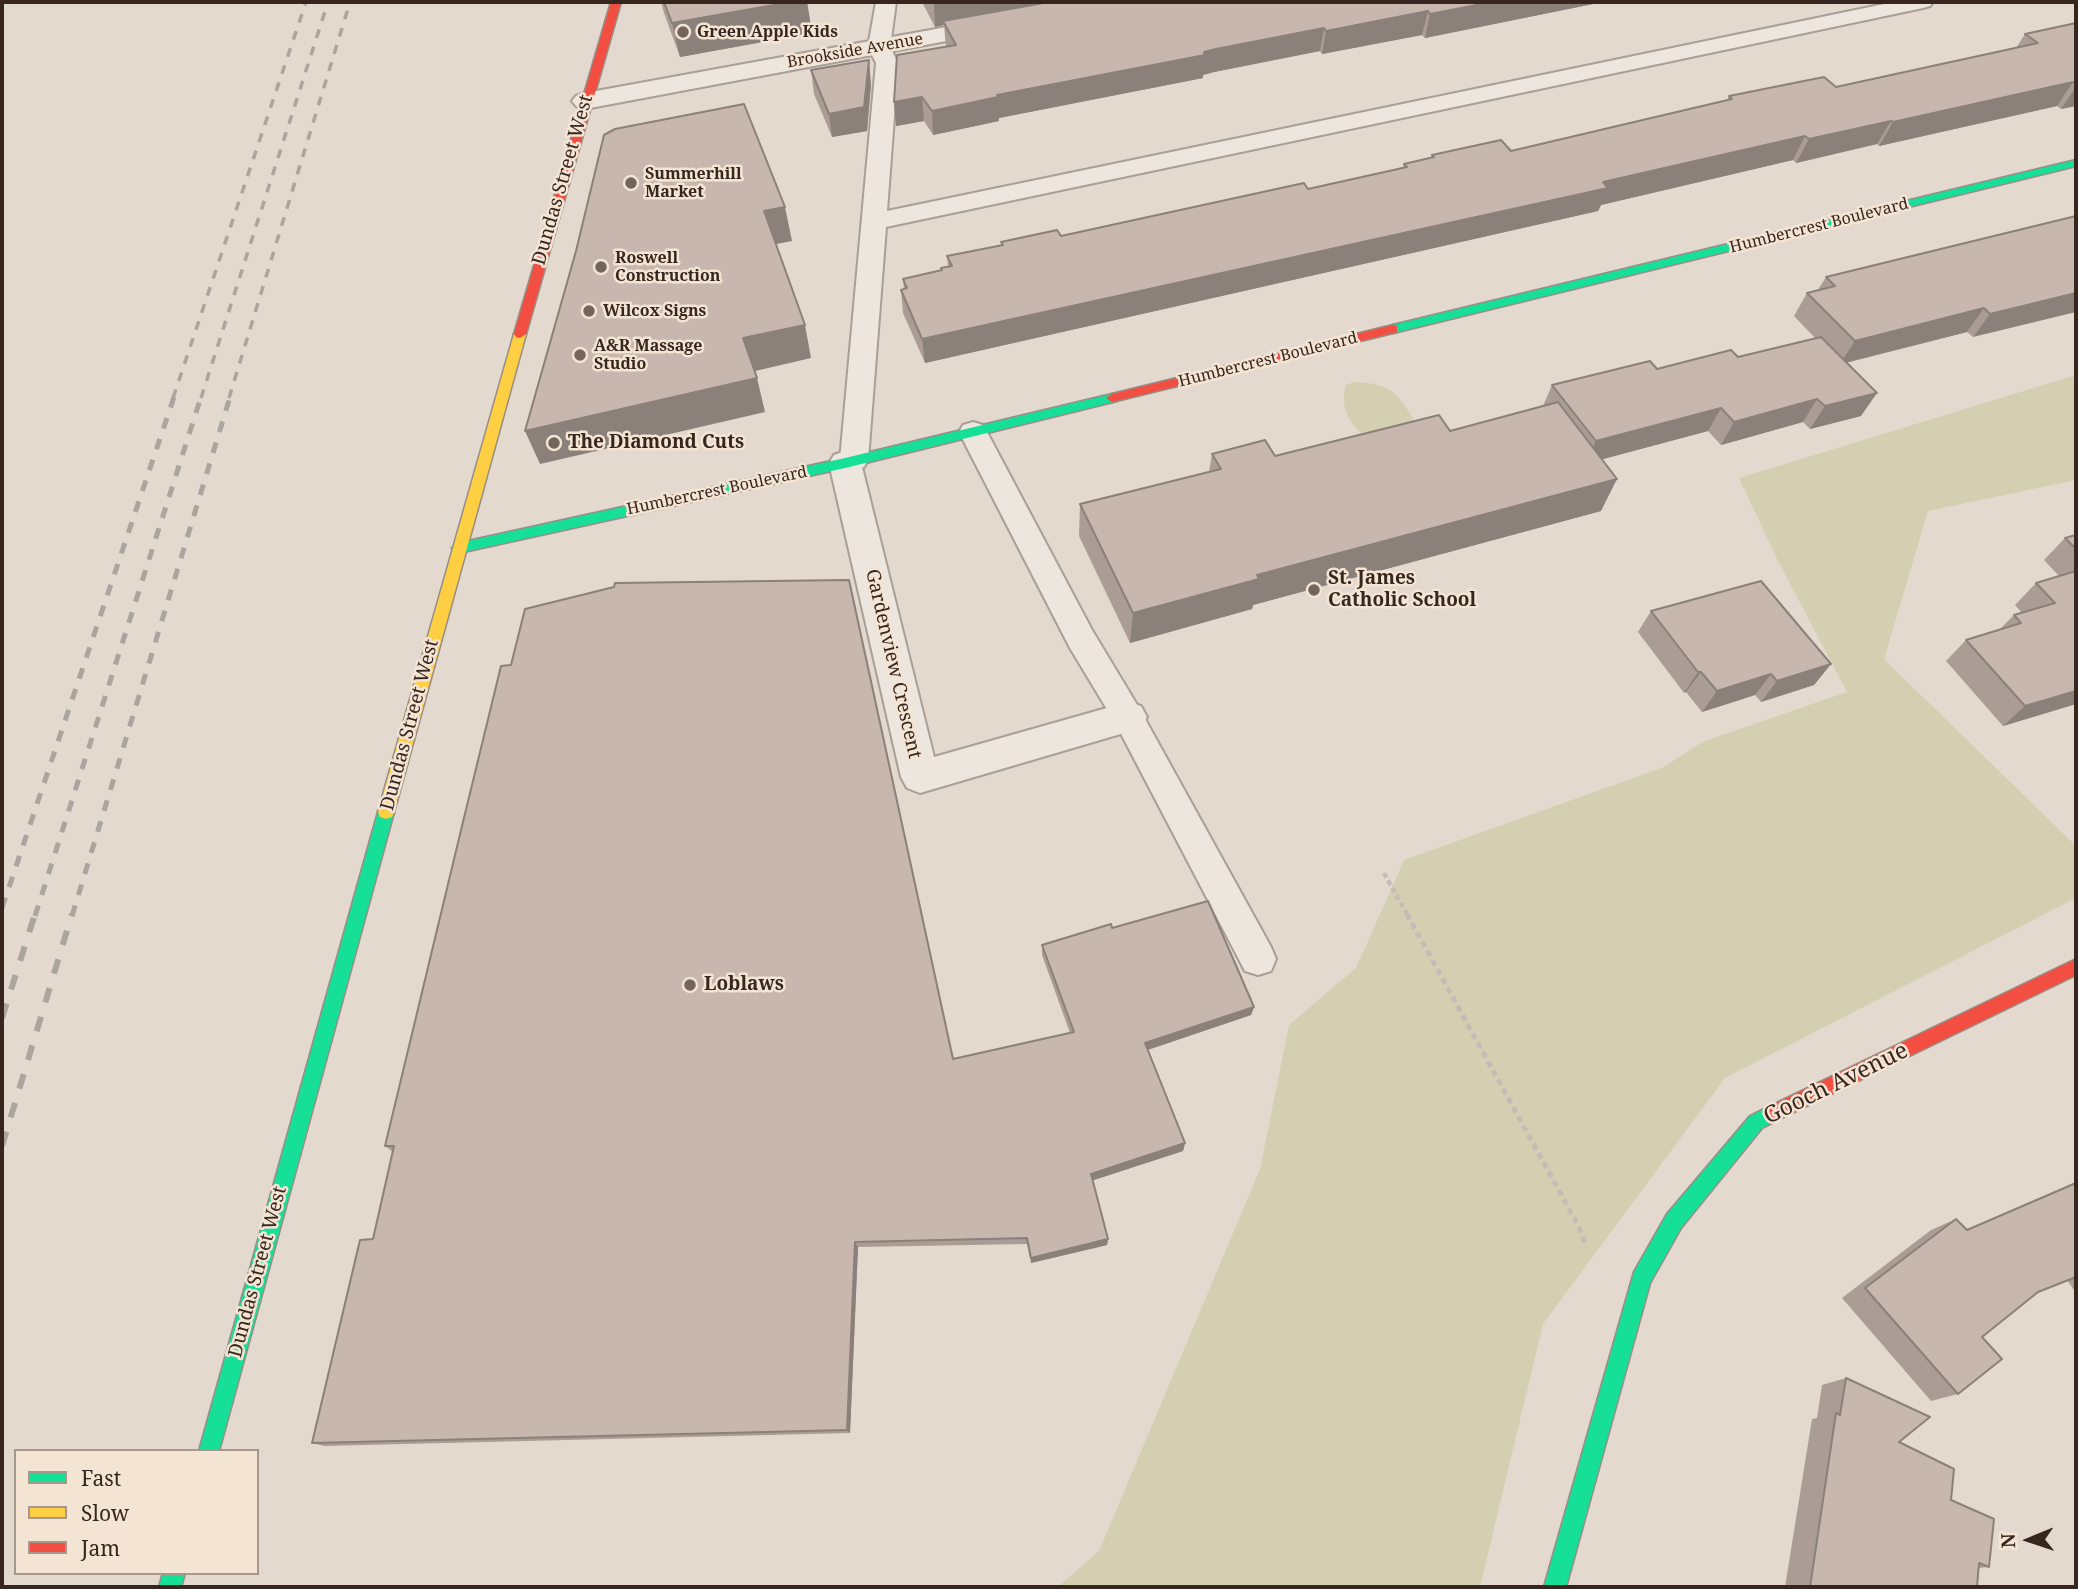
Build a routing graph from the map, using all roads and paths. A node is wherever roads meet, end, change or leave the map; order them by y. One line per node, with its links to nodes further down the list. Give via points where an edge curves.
1 (616, 2): 6 (street, Dundas Street West)
2 (886, 2): 5 (lane)
3 (1923, 2): 8 (lane)
4 (1015, 22): 5 (street, Brookside Avenue)
5 (879, 47): 6 (street, Brookside Avenue); 8 (lane, via 887,63)
6 (585, 101): 11 (street, Dundas Street West)
7 (2076, 163): 9 (street, Humbercrest Boulevard)
8 (872, 222): 10 (lane)
9 (973, 432): 10 (street, Humbercrest Boulevard); 12 (lane)
10 (849, 462): 11 (street, Humbercrest Boulevard); 12 (street, Gardenview Crescent, via 920,777)
11 (459, 548): 17 (street, Dundas Street West)
12 (1128, 718): 14 (lane)
13 (1384, 873): 16 (path)
14 (1258, 959)
15 (2076, 967): 18 (street, Gooch Avenue, via 1756,1122 1674,1221 1641,1279)
16 (1586, 1247)
17 (210, 1449)
18 (1555, 1587)

